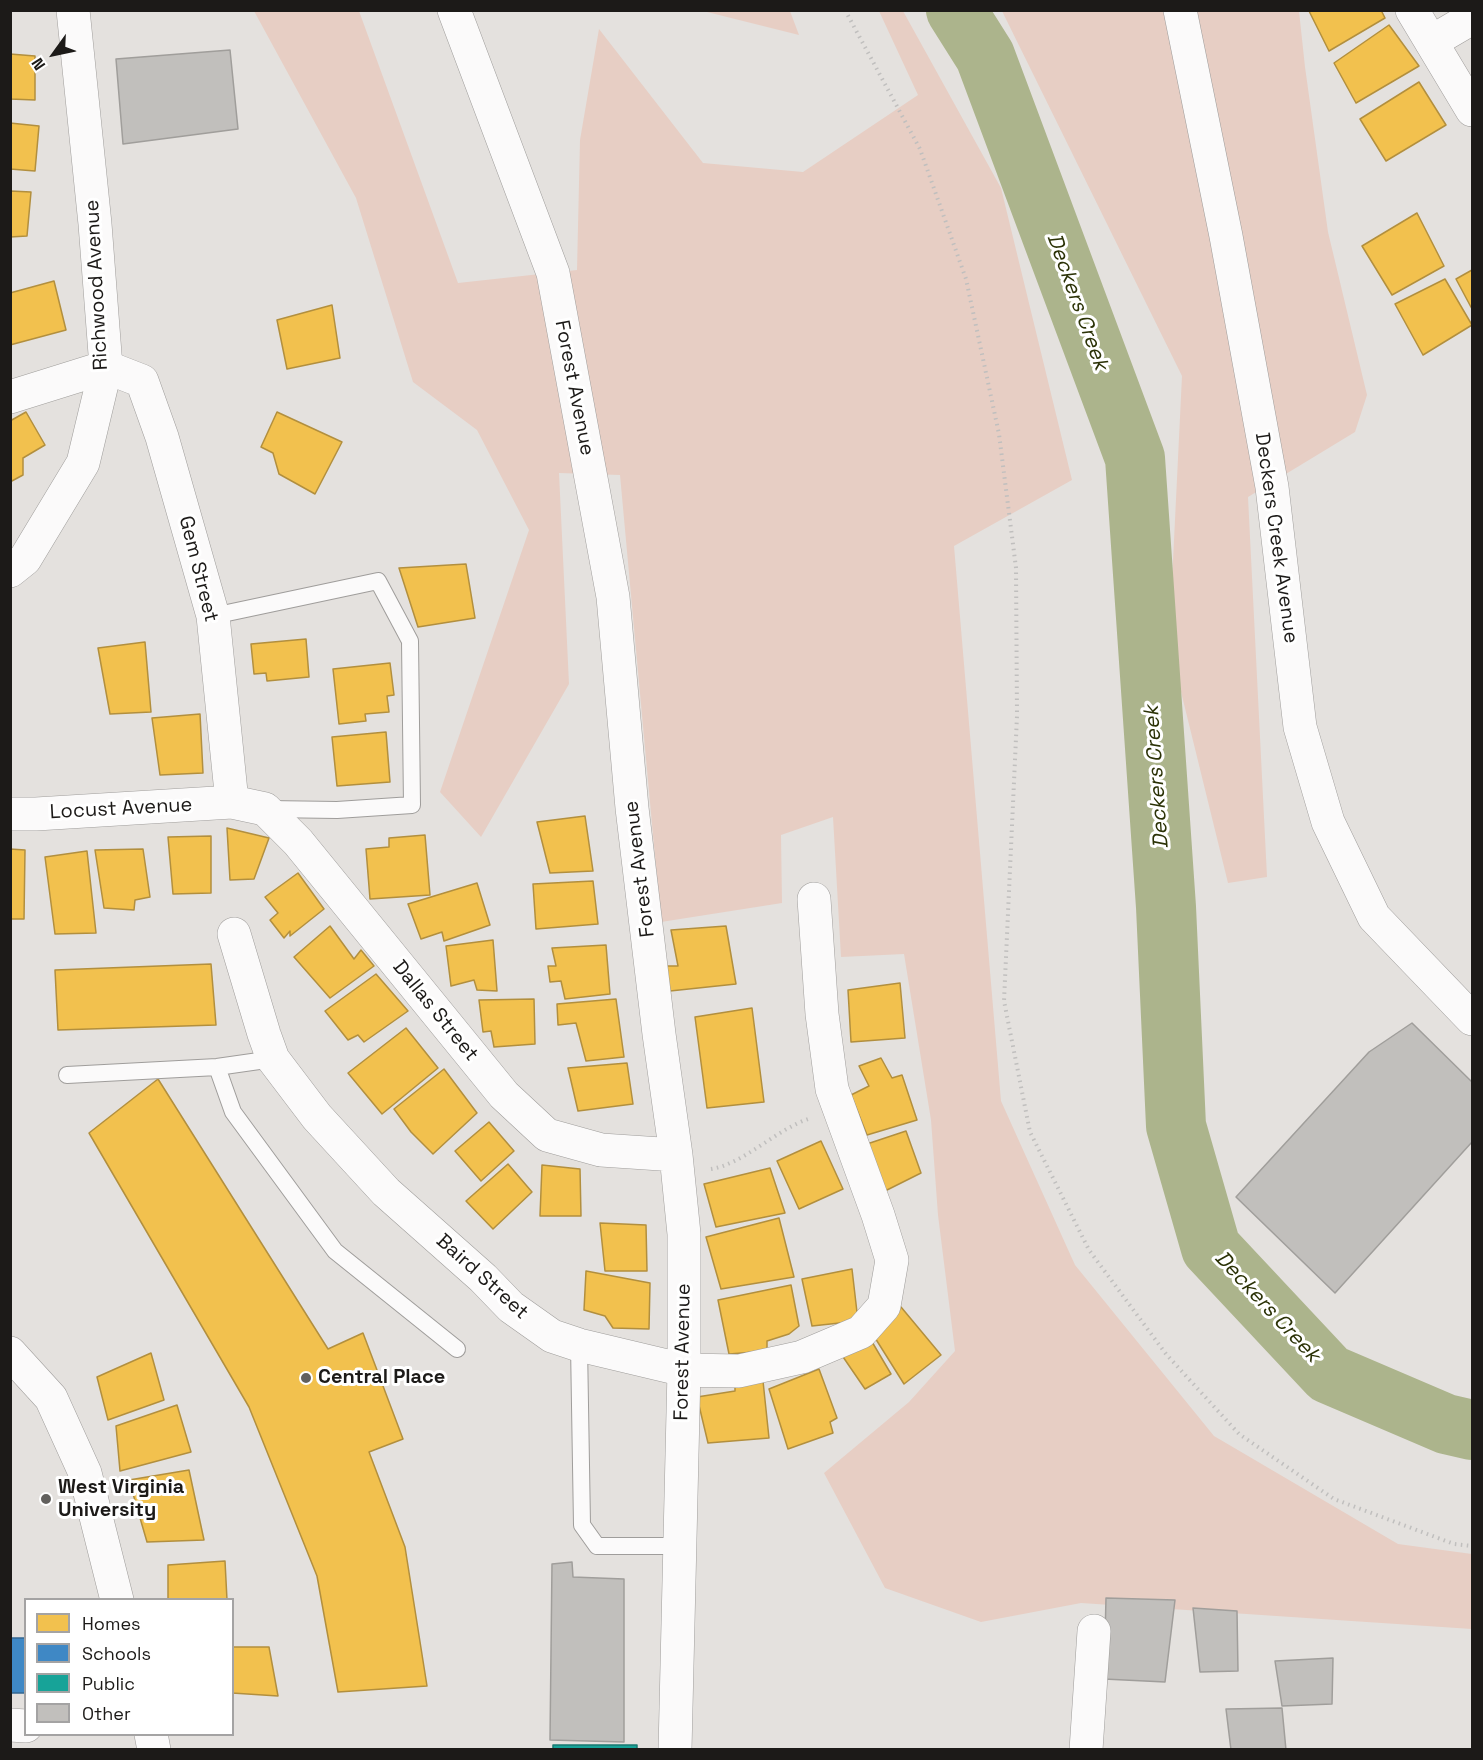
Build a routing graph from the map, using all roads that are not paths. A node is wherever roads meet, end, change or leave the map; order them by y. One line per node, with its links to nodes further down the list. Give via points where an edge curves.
1 (73, 10): 8 (street, Richwood Avenue)
2 (453, 10): 22 (street, Forest Avenue, via 553,273 613,597 632,808)
3 (1180, 10): 17 (street, Deckers Creek Avenue, via 1272,488 1300,728 1328,822 1374,917)
4 (1412, 10): 6 (street)
5 (1473, 18): 6 (street)
6 (1431, 42): 7 (street)
7 (1473, 111)
8 (106, 367): 9 (street); 10 (street, Richwood Avenue, via 83,463 25,559); 11 (street, Gem Street, via 142,381 162,436)
9 (10, 397)
10 (10, 571)
11 (213, 616): 12 (street, Gem Street); 13 (lane, via 378,581 410,640 412,805 337,810)
12 (232, 802): 13 (street); 14 (street, Locust Avenue)
13 (265, 808): 22 (street, Dallas Street, via 298,842 504,1095 547,1134 600,1150)
14 (10, 814)
15 (814, 899): 26 (street, Baird Street, via 832,1089 892,1260 884,1306 861,1332 802,1357 739,1371)
16 (234, 934): 19 (street, Baird Street)
17 (1461, 986): 18 (street, Deckers Creek Avenue)
18 (1473, 1019)
19 (273, 1059): 20 (lane); 23 (street, Baird Street, via 317,1117 386,1192 511,1307 552,1336)
20 (217, 1067): 21 (lane); 24 (lane, via 233,1112 335,1251)
21 (67, 1075)
22 (677, 1163): 26 (street, Forest Avenue, via 684,1234)
23 (579, 1346): 26 (street, Baird Street); 27 (lane, via 582,1525 597,1546)
24 (457, 1349)
25 (10, 1353): 28 (street, via 51,1398 85,1473)
26 (684, 1370): 27 (street, Forest Avenue)
27 (679, 1546): 30 (street, Forest Avenue)
28 (117, 1598)
29 (1094, 1631): 31 (street)
30 (675, 1749)
31 (1086, 1749)

